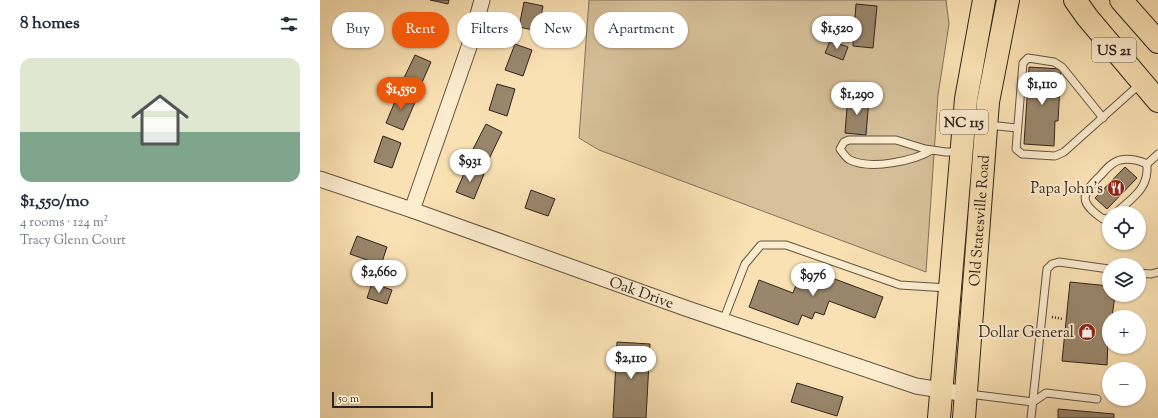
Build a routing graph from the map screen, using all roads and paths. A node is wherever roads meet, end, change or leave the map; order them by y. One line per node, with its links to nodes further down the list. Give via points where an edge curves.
1 (482, 0): 21 (street, via 469,47)
2 (984, 0): 16 (main road, Old Statesville Road / NC 115, via 966,99)
3 (1008, 0): 8 (main road, Old Statesville Road / NC 115)
4 (1021, 0): 8 (main road, via 1015,5)
5 (1061, 0): 7 (main road)
6 (1122, 0): 9 (main road, US 21)
7 (1081, 9): 10 (main road, US 21)
8 (1002, 29): 13 (main road, Old Statesville Road / NC 115)
9 (1158, 42)
10 (1142, 82): 11 (main road, US 21); 12 (lane)
11 (1158, 101)
12 (1103, 118): 14 (lane, via 1064,152 1055,156 1022,154 1016,149); 14 (lane, via 1062,67 1054,62 1028,58 1023,63)
13 (986, 124): 14 (lane); 29 (main road, Old Statesville Road / NC 115)
14 (1017, 128)
15 (932, 150): 15 (lane, via 896,140 877,139 849,140 844,142 840,149 850,160 867,164 909,160); 16 (lane)
16 (962, 152): 26 (main road, Old Statesville Road / NC 115)
17 (1158, 154): 18 (lane)
18 (1147, 164): 20 (lane, via 1148,176 1143,188); 22 (lane, via 1131,159 1118,160 1087,188 1084,197 1086,206)
19 (320, 179): 21 (street, Oak Drive)
20 (1124, 206)
21 (412, 210): 27 (street, Oak Drive)
22 (1102, 218)
23 (1102, 268): 31 (lane, via 1059,262 1047,269)
24 (1158, 272): 25 (lane)
25 (1146, 274)
26 (950, 289): 27 (lane, via 900,285 786,245 761,245 745,264); 28 (main road, Old Statesville Road / NC 115)
27 (723, 321): 28 (street, Oak Drive, via 916,386)
28 (941, 391): 29 (street, Oak Drive); 32 (main road, Old Statesville Road / NC 115)
29 (966, 394): 31 (lane); 33 (main road, Old Statesville Road / NC 115)
30 (1097, 399): 31 (lane, via 1046,393)
31 (1033, 402): 34 (lane)
32 (939, 418)
33 (964, 418)
34 (1031, 418)

